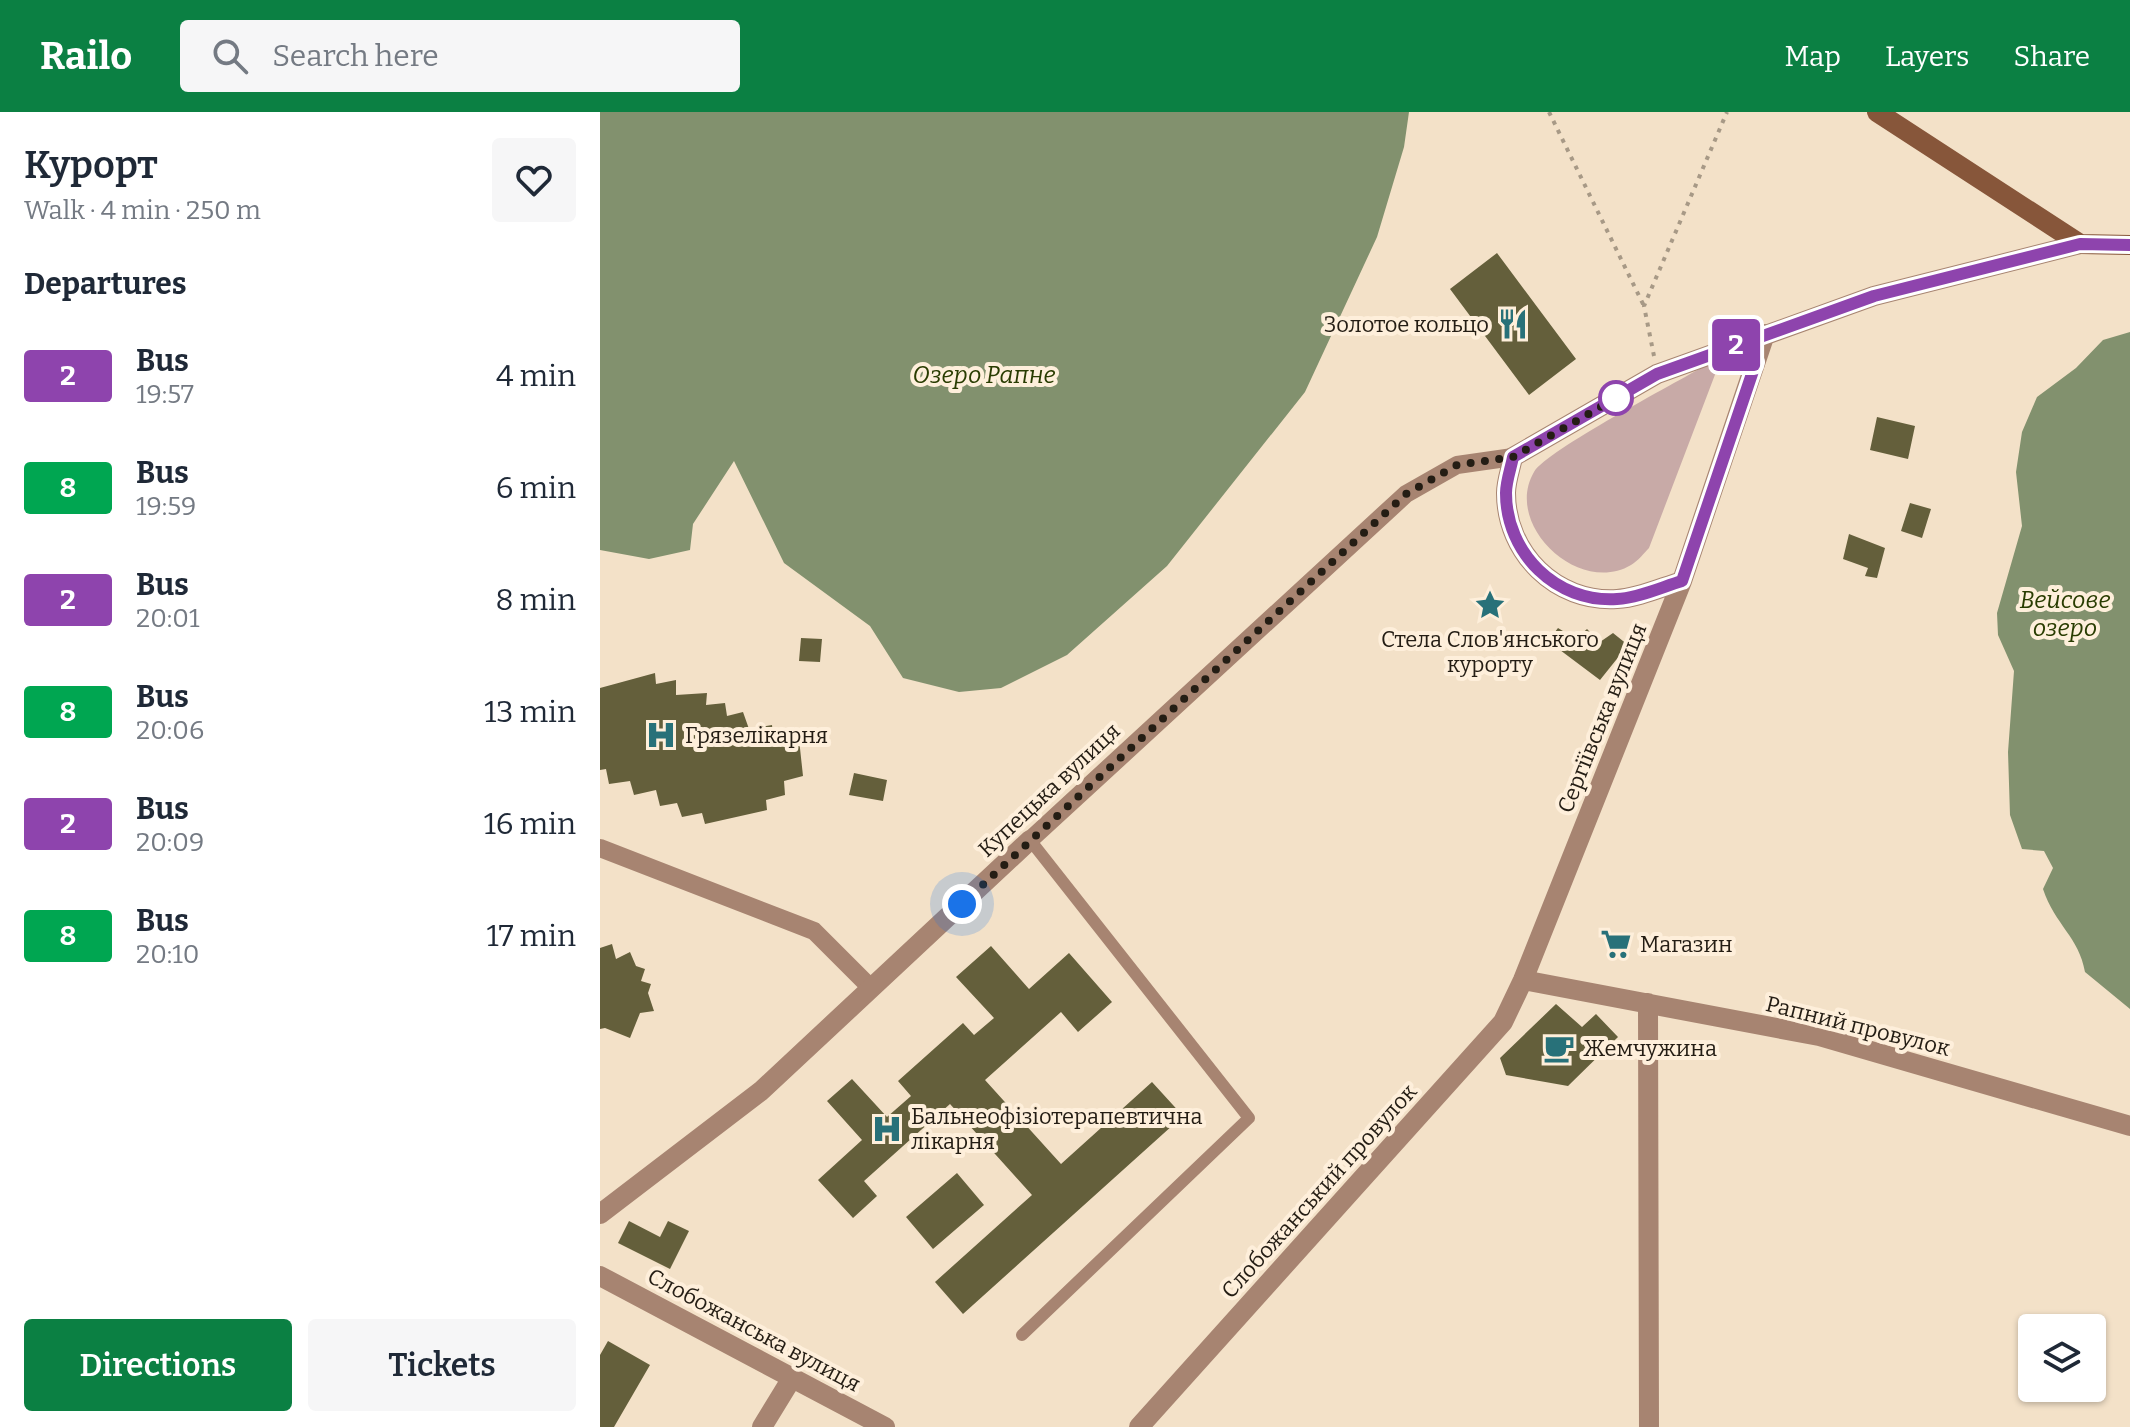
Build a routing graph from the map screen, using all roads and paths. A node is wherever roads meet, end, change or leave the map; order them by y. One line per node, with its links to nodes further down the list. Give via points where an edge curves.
1 (1549, 112): 6 (path)
2 (1727, 112): 6 (path)
3 (1877, 112): 4 (main road)
4 (2080, 244): 5 (main road); 7 (street, via 1874,296)
5 (2130, 245)
6 (1644, 306): 8 (path)
7 (1765, 334): 8 (street); 10 (street, Сергіївська вулиця)
8 (1657, 374): 9 (street)
9 (1513, 457): 10 (street, via 1506,491 1510,526 1526,557 1551,582 1583,596 1618,599); 11 (street, Купецька вулиця, via 1457,465 1378,516)
10 (1682, 581): 13 (street, Сергіївська вулиця)
11 (1030, 840): 14 (street, Купецька вулиця); 19 (lane, via 1249,1118)
12 (600, 848): 14 (street, via 814,931)
13 (1523, 980): 15 (street, Рапний провулок); 23 (street, Слобожанський провулок, via 1503,1022)
14 (871, 988): 17 (street, Купецька вулиця, via 761,1091)
15 (1648, 1003): 16 (street, Рапний провулок, via 1819,1036); 24 (street)
16 (2130, 1126)
17 (600, 1214)
18 (600, 1276): 20 (street, Слобожанська вулиця)
19 (1022, 1335)
20 (792, 1378): 21 (street); 22 (street, Слобожанська вулиця)
21 (762, 1427)
22 (885, 1427)
23 (1139, 1427)
24 (1649, 1427)

